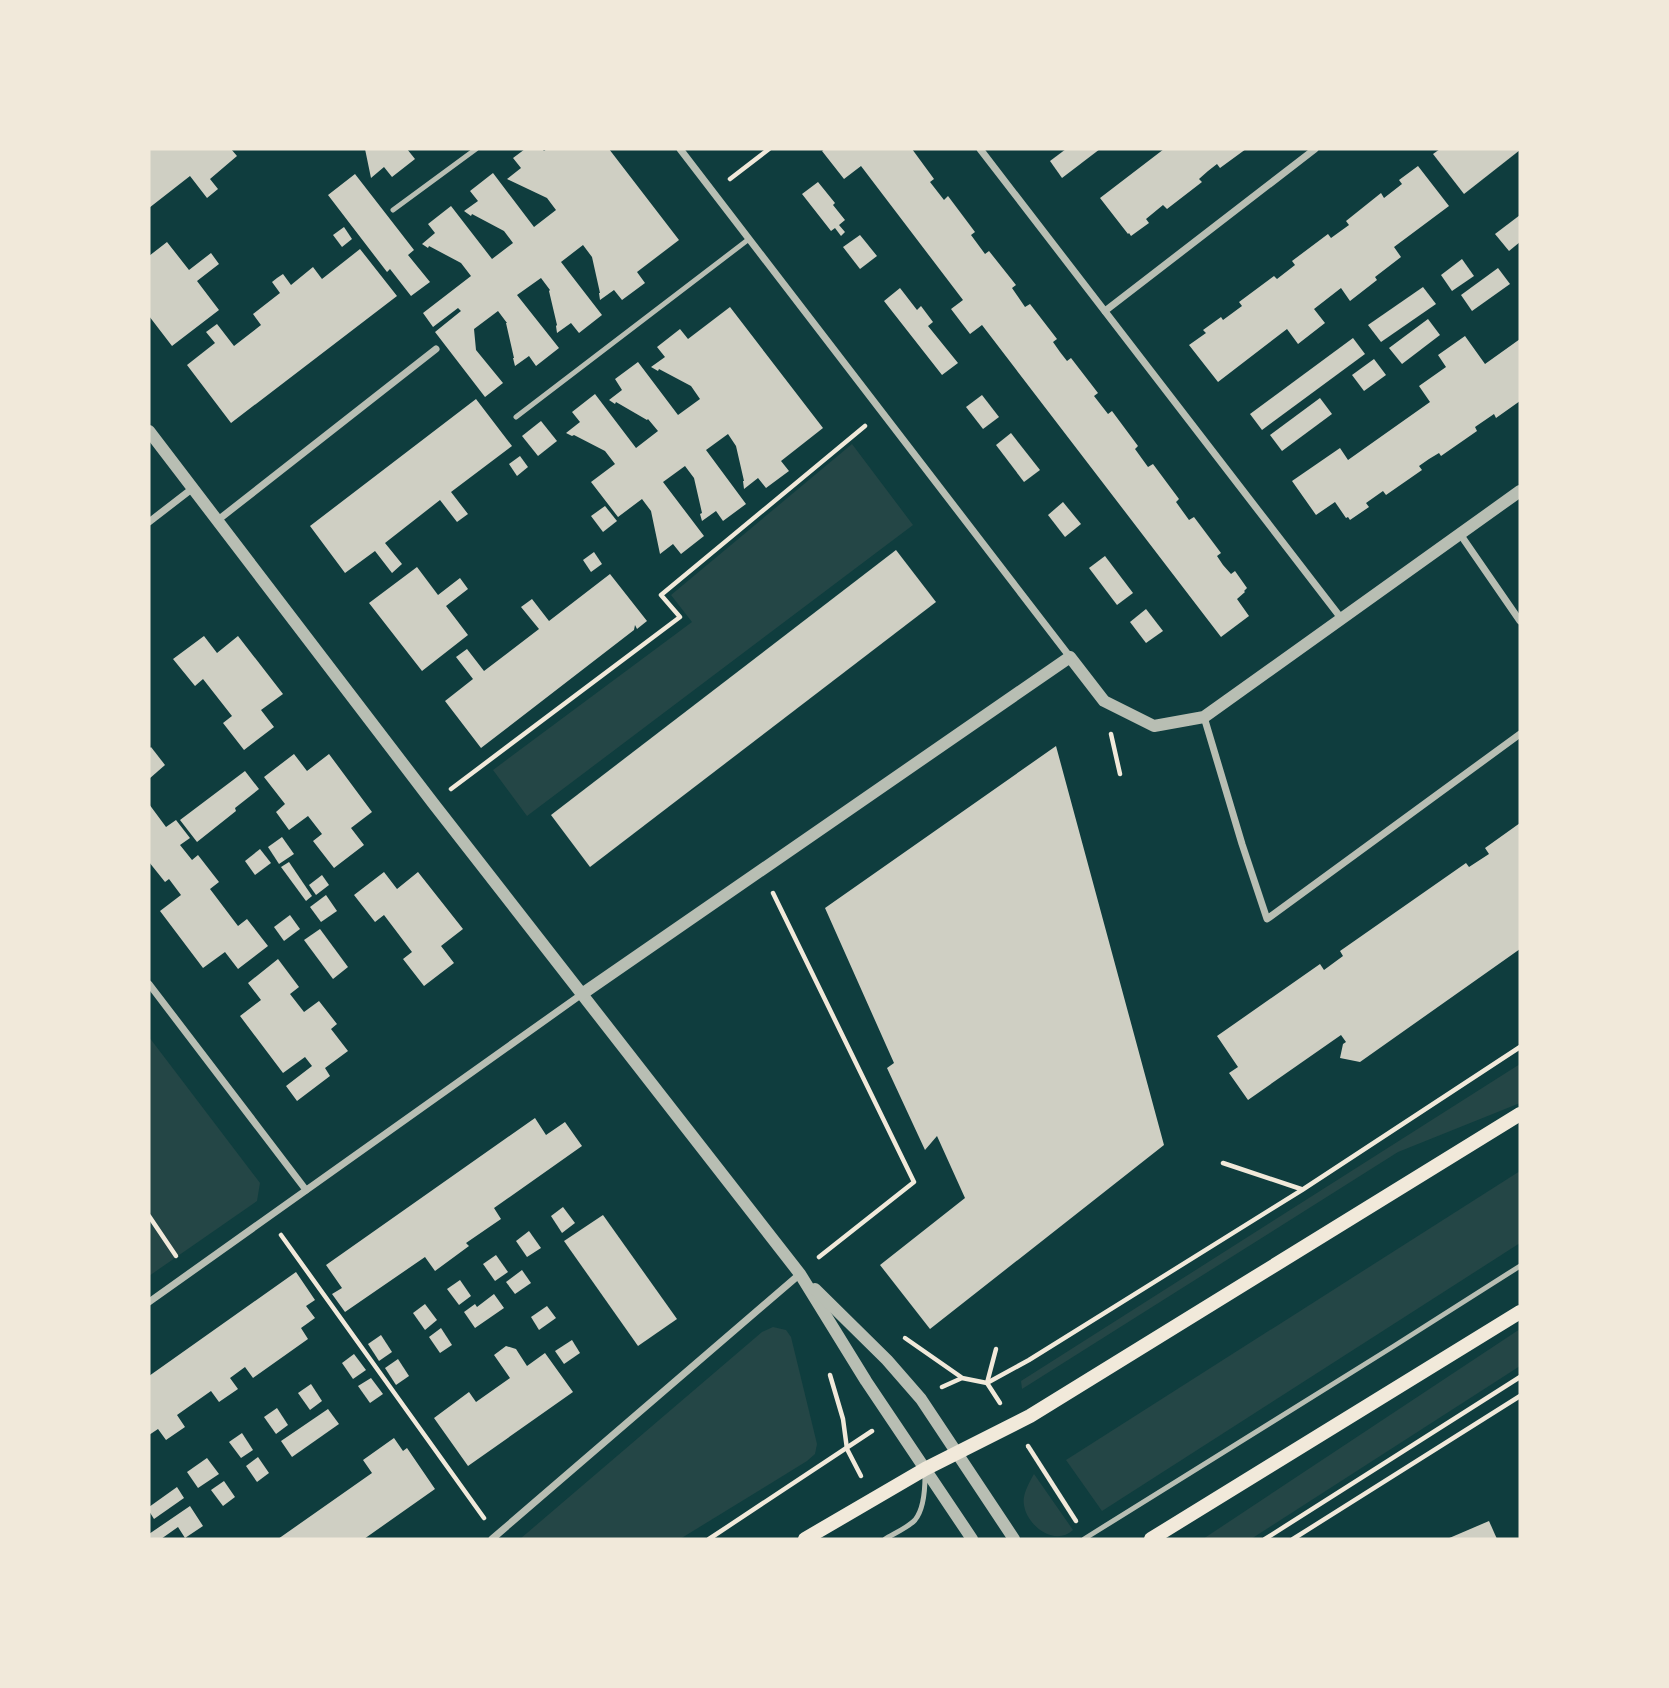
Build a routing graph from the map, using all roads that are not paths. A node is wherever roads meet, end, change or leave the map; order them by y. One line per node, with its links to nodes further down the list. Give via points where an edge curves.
1 (476, 149): 5 (lane)
2 (680, 149): 6 (street)
3 (981, 149): 7 (street)
4 (1315, 149): 7 (street)
5 (393, 210)
6 (749, 239): 9 (lane); 18 (street)
7 (1105, 310): 16 (street)
8 (436, 349): 13 (street)
9 (516, 417)
10 (149, 430): 11 (street)
11 (193, 488): 13 (street); 14 (street)
12 (1520, 491): 15 (street)
13 (218, 520): 22 (street)
14 (149, 522)
15 (1460, 534): 16 (street); 17 (street)
16 (1341, 618): 19 (street)
17 (1520, 621)
18 (1070, 657): 19 (street, via 1104,701 1154,726); 22 (street)
19 (1204, 717): 20 (street, via 1267,919)
20 (1520, 734)
21 (149, 985): 24 (street)
22 (582, 994): 24 (street); 26 (street)
23 (1520, 1114): 29 (main road, via 1074,1389)
24 (306, 1189): 27 (street)
25 (1520, 1266): 32 (lane)
26 (800, 1274): 29 (street, via 887,1360 921,1399); 30 (street); 31 (street)
27 (149, 1302)
28 (1520, 1312): 37 (main road)
29 (956, 1452): 30 (main road); 36 (street)
30 (925, 1469): 33 (main road); 34 (lane, via 925,1493 915,1520); 35 (street)
31 (495, 1537)
32 (1085, 1538)
33 (805, 1539)
34 (885, 1539)
35 (972, 1539)
36 (1014, 1539)
37 (1152, 1539)

